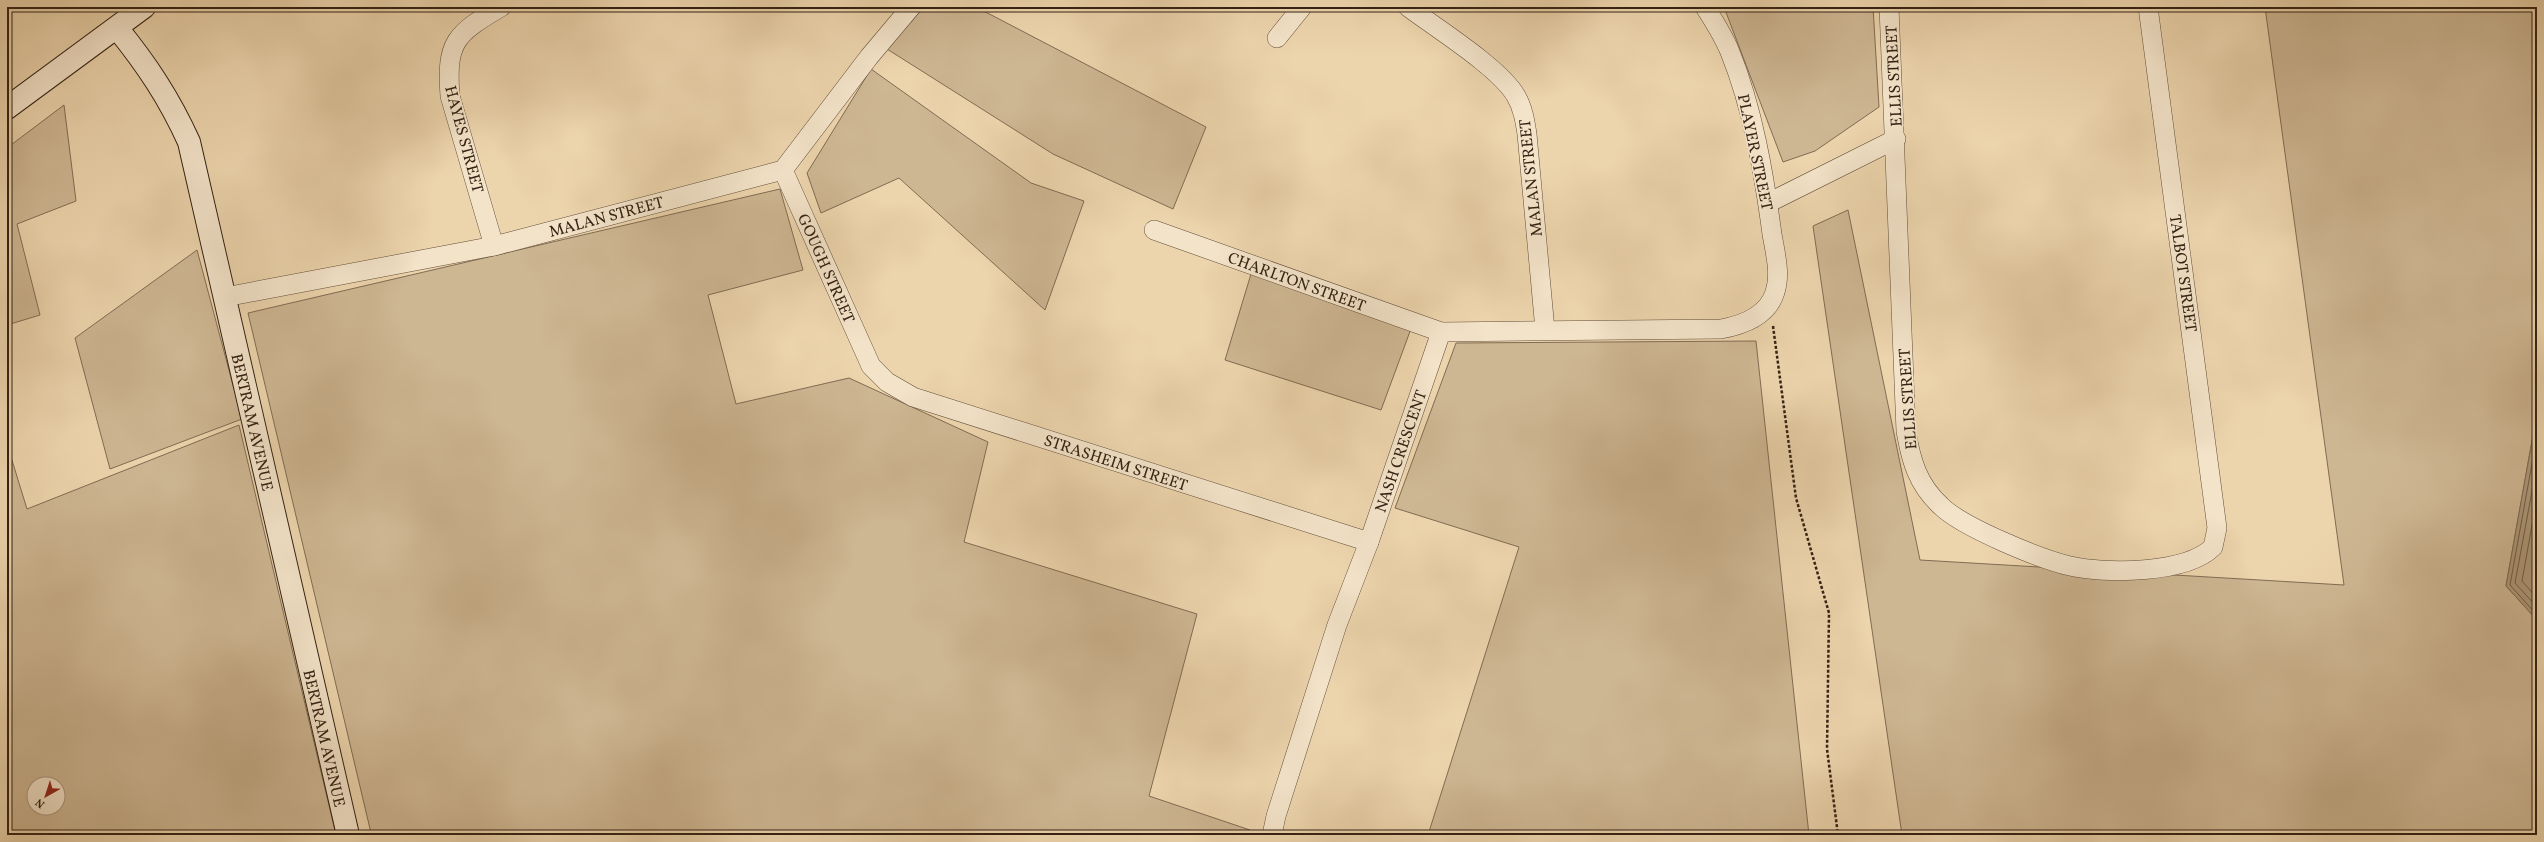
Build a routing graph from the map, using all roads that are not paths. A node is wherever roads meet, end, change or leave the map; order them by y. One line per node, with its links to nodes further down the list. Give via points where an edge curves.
1 (144, 7): 9 (street)
2 (501, 7): 16 (street, HAYES STREET, via 476,22 460,36 450,52 448,71 450,96)
3 (911, 7): 13 (street, via 869,57)
4 (1302, 7): 10 (street)
5 (1408, 7): 18 (street, MALAN STREET, via 1499,76 1516,96 1523,112)
6 (1705, 7): 14 (street, PLAYER STREET, via 1730,51 1745,97)
7 (1889, 7): 12 (street, ELLIS STREET)
8 (2148, 7): 21 (street, TALBOT STREET, via 2218,528)
9 (117, 28): 11 (street); 17 (street, BERTRAM AVENUE, via 173,105 189,142)
10 (1277, 38)
11 (7, 108)
12 (1896, 139): 14 (street); 21 (street, ELLIS STREET, via 1906,431 1910,456 1918,478 1928,493 1942,507 1968,524 2035,554 2070,566 2129,569 2183,565 2208,553)
13 (783, 170): 16 (street, MALAN STREET); 20 (street, GOUGH STREET)
14 (1768, 203): 18 (street, PLAYER STREET, via 1777,279 1775,291 1770,303 1748,322 1721,329)
15 (1154, 230): 19 (street, CHARLTON STREET)
16 (494, 246): 17 (street, MALAN STREET)
17 (225, 298): 23 (street, BERTRAM AVENUE)
18 (1545, 330): 19 (street)
19 (1441, 332): 22 (street, NASH CRESCENT)
20 (871, 366): 22 (street, STRASHEIM STREET, via 887,382 913,397)
21 (2217, 540)
22 (1369, 542): 24 (street, NASH CRESCENT, via 1337,625)
23 (348, 835)
24 (1272, 835)

